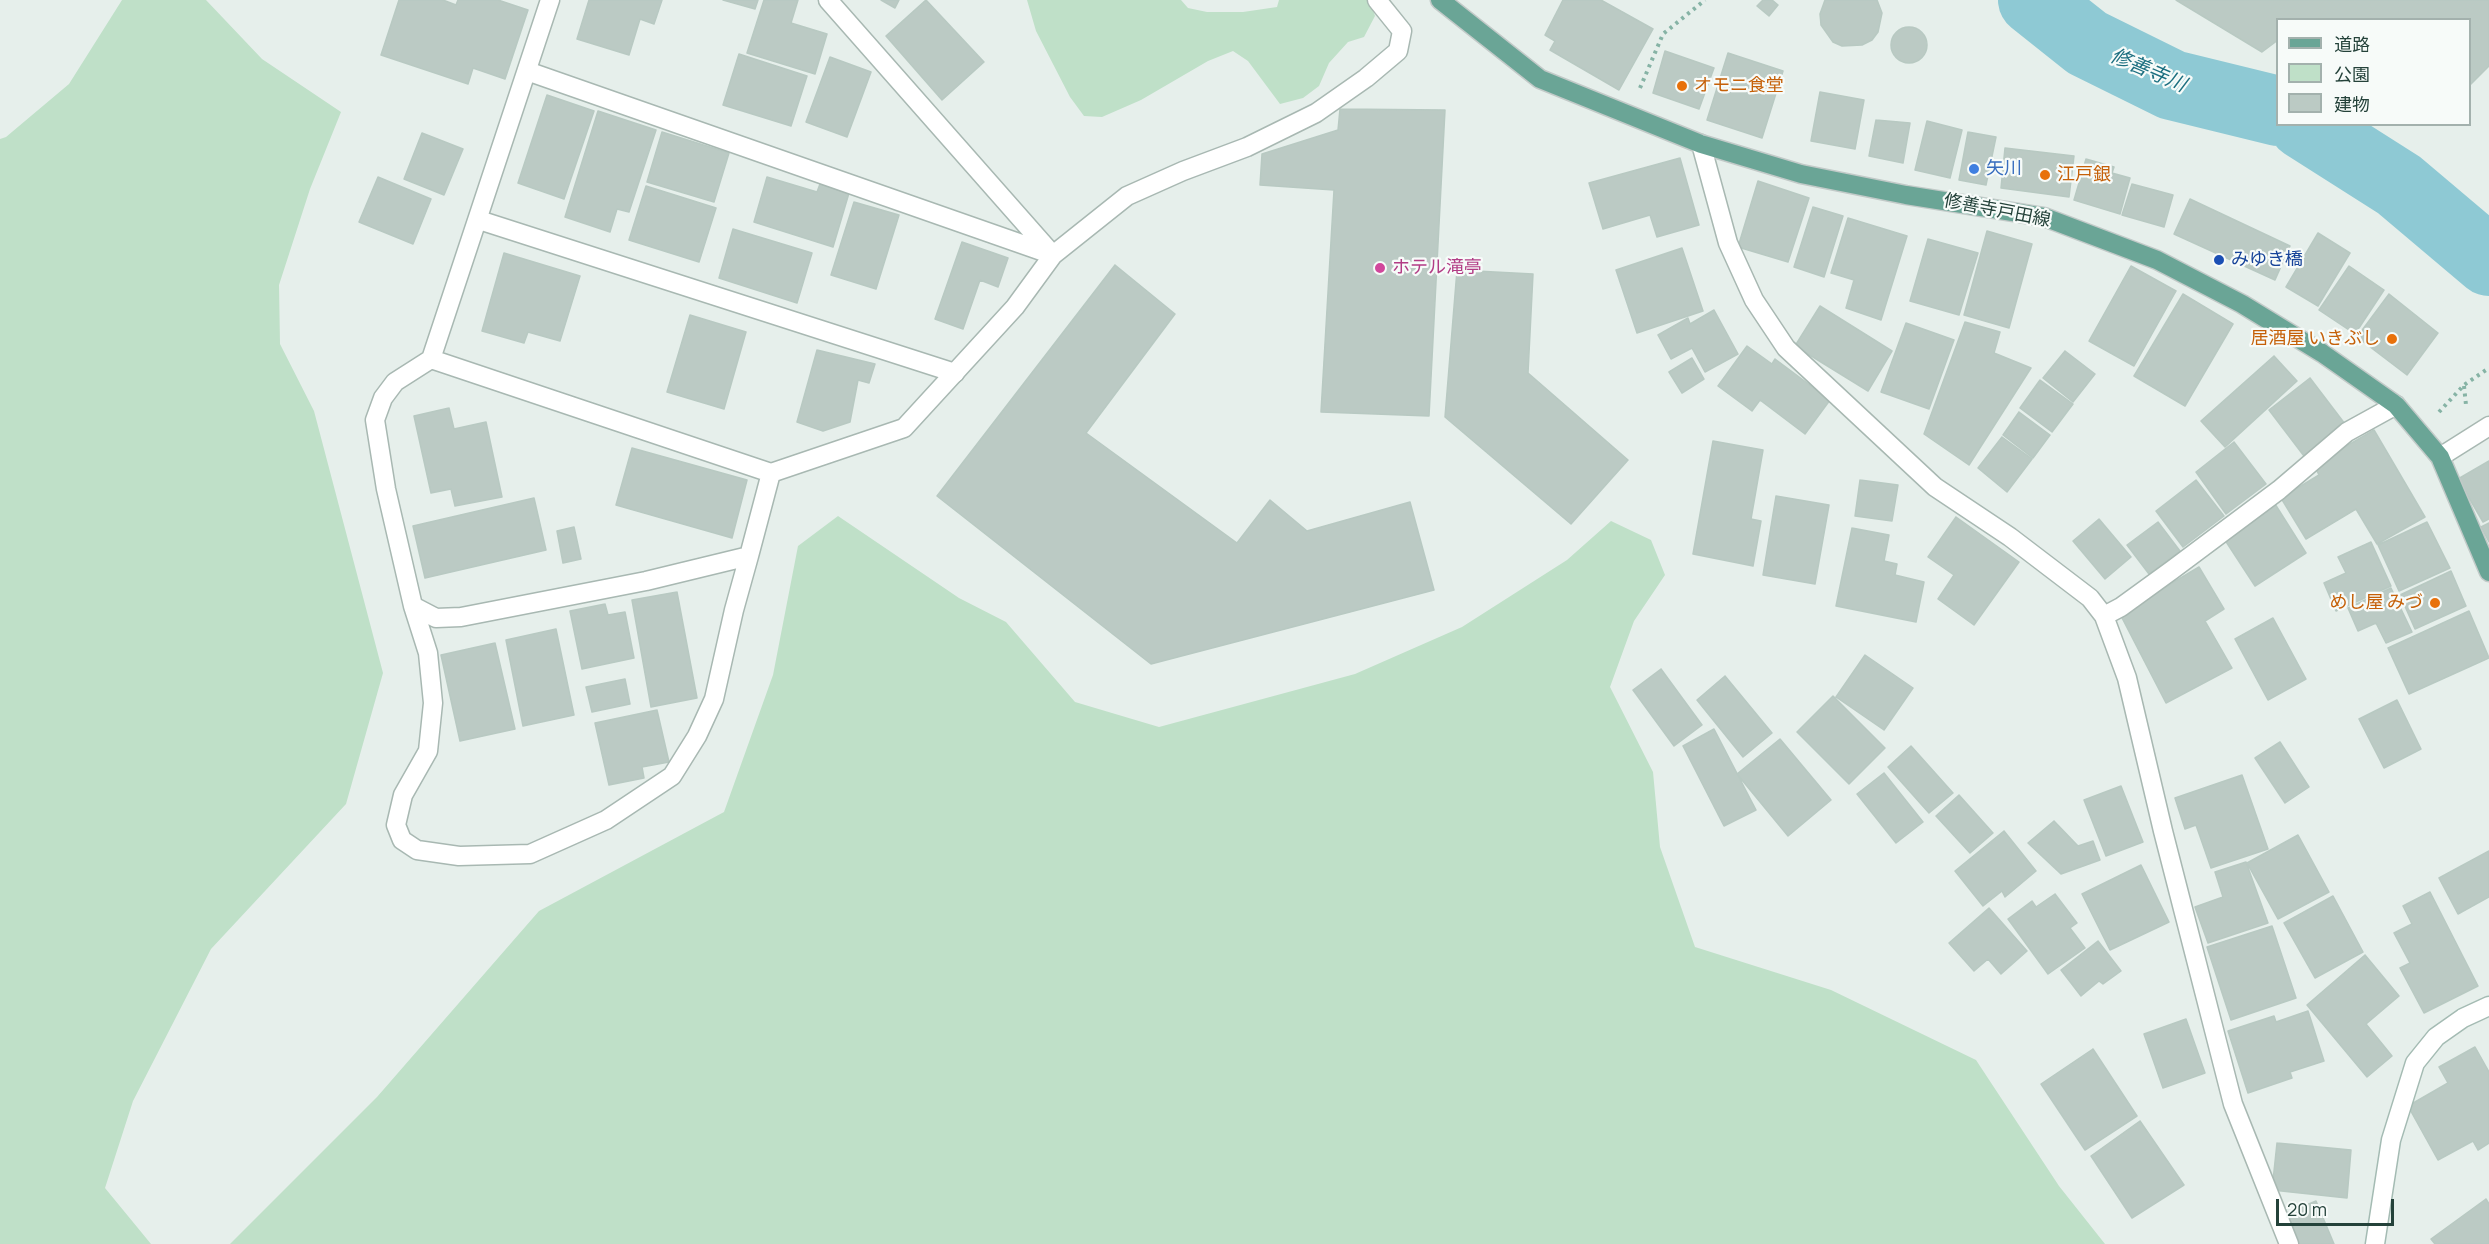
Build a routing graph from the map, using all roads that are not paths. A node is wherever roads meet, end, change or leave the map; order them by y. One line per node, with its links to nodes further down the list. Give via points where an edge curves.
1 (550, 0): 5 (street)
2 (828, 0): 8 (street)
3 (1377, 0): 8 (street, via 1402,31 1398,51 1366,78 1316,114 1127,196)
4 (1440, 0): 6 (main road, 修善寺戸田線, via 1540,79)
5 (527, 70): 7 (street); 8 (street)
6 (1701, 144): 11 (main road, 修善寺戸田線, via 1801,174 2044,217 2110,241 2157,260 2242,304); 18 (street, via 1728,243 1754,300 1786,348 1935,487 2081,591)
7 (479, 220): 9 (street); 10 (street)
8 (1053, 255): 10 (street, via 1015,307)
9 (431, 359): 14 (street); 17 (street, via 395,382 383,398 375,420 386,489)
10 (955, 373): 14 (street, via 904,428)
11 (2397, 405): 13 (main road, 修善寺戸田線); 18 (street, via 2347,432 2279,490)
12 (2489, 426): 13 (street)
13 (2440, 457): 16 (main road, 修善寺戸田線)
14 (771, 473): 15 (street)
15 (749, 556): 17 (street, via 646,581 461,617 436,618); 17 (street, via 714,699 672,776 606,820 530,854 459,856 417,850 402,840 396,825 403,795 428,751 433,703 429,653)
16 (2489, 572)
17 (413, 606)
18 (2104, 616): 20 (street, via 2127,678 2233,1104)
19 (2489, 1006): 21 (street, via 2436,1037 2415,1063 2391,1140)
20 (2289, 1244)
21 (2376, 1244)

